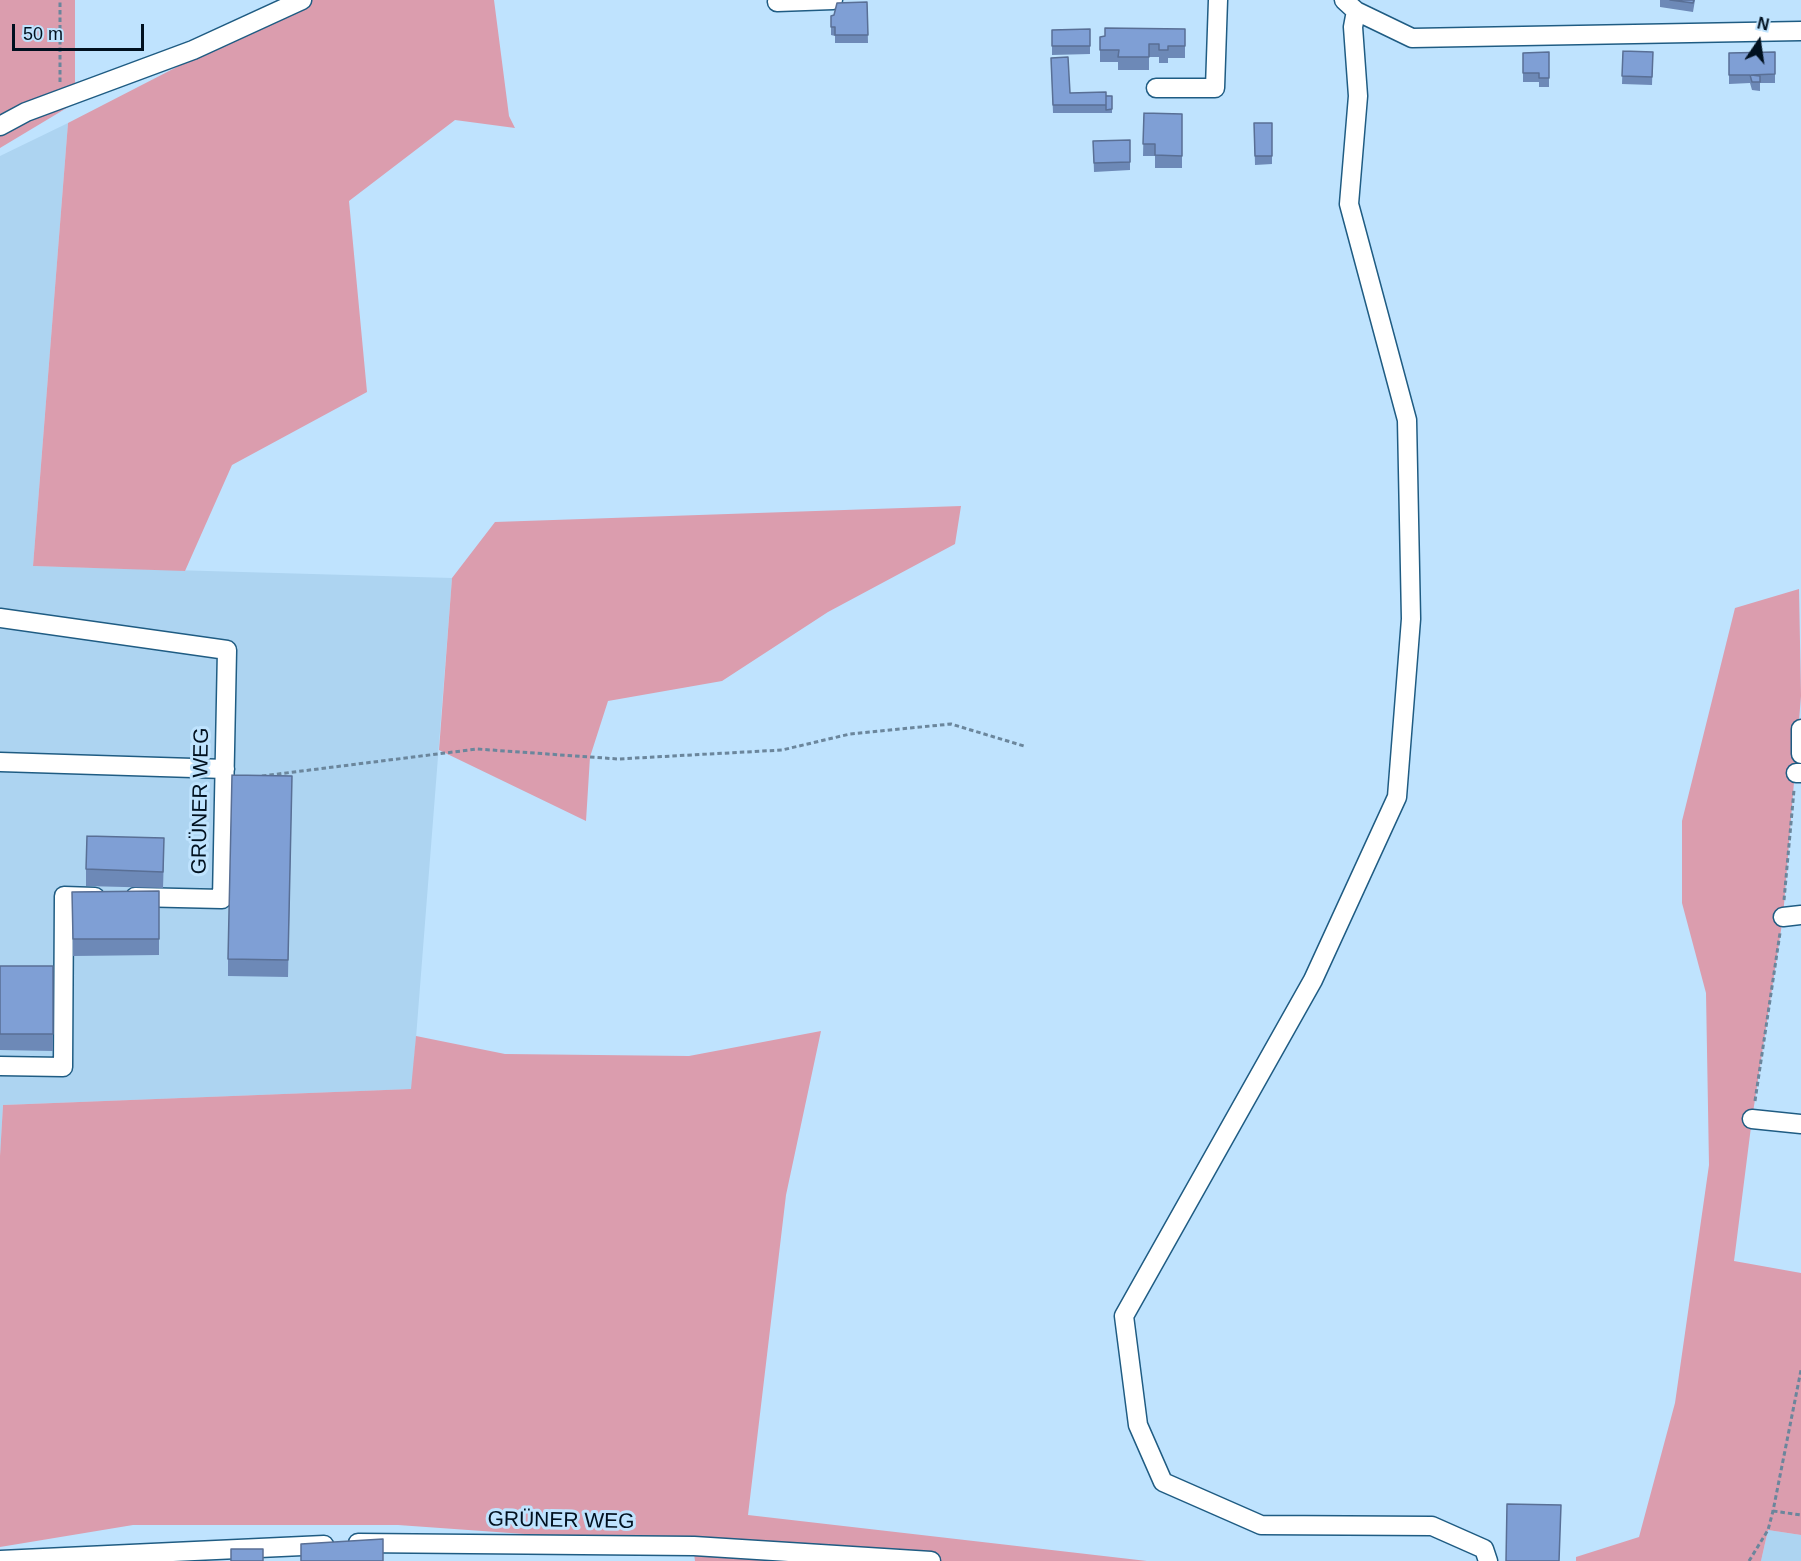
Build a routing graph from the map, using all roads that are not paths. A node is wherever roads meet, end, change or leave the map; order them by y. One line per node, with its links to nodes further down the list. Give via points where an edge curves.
1 (302, 0): 8 (street, via 193,50 26,112)
2 (833, 0): 4 (street)
3 (1218, 0): 7 (street, via 1215,88)
4 (777, 2)
5 (1350, 6): 6 (street, via 1413,38); 20 (street, via 1358,96 1349,204 1407,420 1411,619 1397,798 1313,980 1125,1316 1138,1425 1163,1482 1261,1525 1432,1526 1484,1549)
6 (1801, 32)
7 (1156, 88)
8 (0, 126)
9 (0, 618): 13 (street, GRÜNER WEG, via 227,650)
10 (1801, 729): 11 (street)
11 (1801, 754)
12 (0, 762): 13 (street)
13 (225, 769): 14 (street, GRÜNER WEG, via 222,899 64,896 63,1067)
14 (0, 1066)
15 (1752, 1119): 16 (street)
16 (1801, 1124)
17 (190, 1556): 18 (street, GRÜNER WEG); 19 (street, GRÜNER WEG, via 386,1542 694,1546)
18 (0, 1560)
19 (931, 1561)
20 (1488, 1561)

